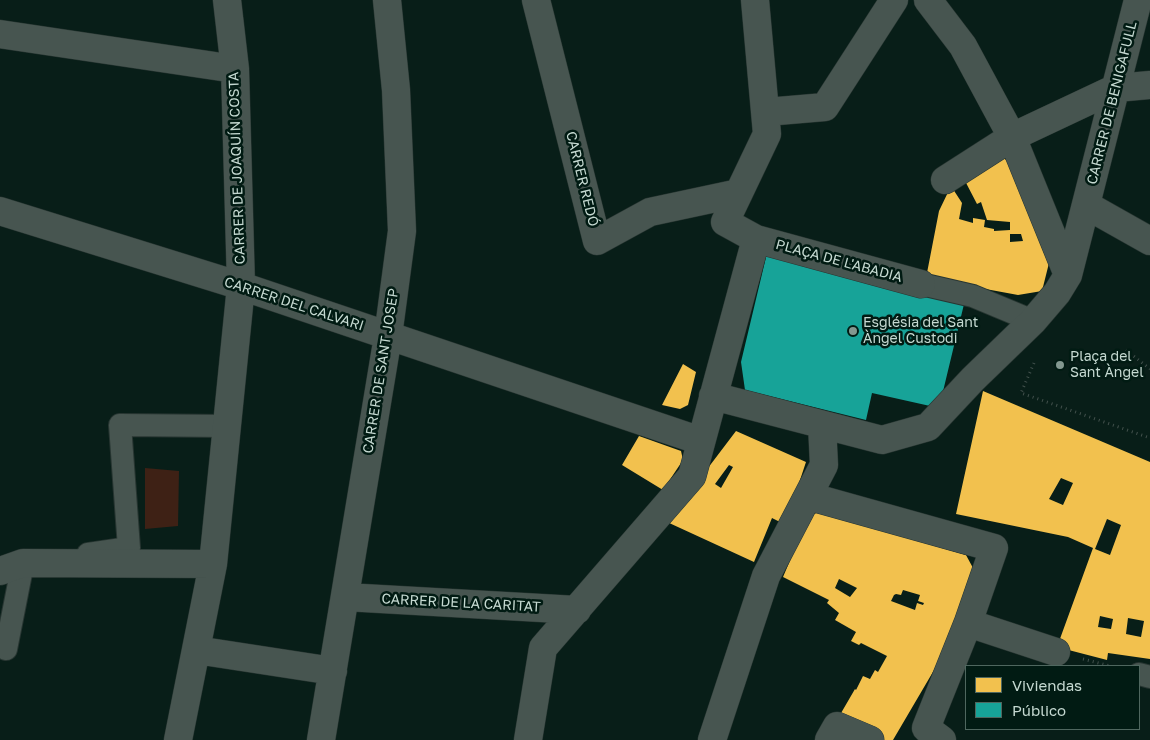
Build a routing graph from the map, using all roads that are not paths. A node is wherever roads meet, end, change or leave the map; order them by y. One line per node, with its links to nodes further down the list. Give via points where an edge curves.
1 (227, 0): 9 (street, CARRER DE JOAQUÍN COSTA)
2 (387, 0): 24 (street, CARRER DE SANT JOSEP, via 396,90 402,231)
3 (536, 0): 15 (street, CARRER REDÓ, via 597,240 650,212)
4 (755, 0): 12 (street)
5 (894, 0): 12 (street, via 825,107)
6 (928, 0): 13 (street, via 963,46)
7 (1138, 0): 11 (street, CARRER DE BENIGAFULL)
8 (0, 34): 9 (street)
9 (235, 69): 22 (street, CARRER DE JOAQUÍN COSTA)
10 (1150, 85): 11 (street)
11 (1116, 88): 13 (street); 16 (street, CARRER DE BENIGAFULL)
12 (766, 112): 15 (street, via 767,134)
13 (1012, 137): 14 (street); 20 (street)
14 (945, 180)
15 (739, 193): 18 (street, PLAÇA DE L'ABADIA, via 725,222)
16 (1086, 205): 19 (street); 20 (street)
17 (0, 211): 22 (street, CARRER DEL CALVARI)
18 (756, 239): 21 (street, PLAÇA DE L'ABADIA); 25 (street)
19 (1150, 241)
20 (1068, 275): 23 (street)
21 (921, 284): 23 (street, via 973,296)
22 (241, 286): 24 (street, CARRER DEL CALVARI); 27 (street, CARRER DE JOAQUÍN COSTA)
23 (1033, 321): 26 (street, via 928,427 882,440)
24 (388, 336): 28 (street, CARRER DEL CALVARI); 32 (street, CARRER DE SANT JOSEP)
25 (713, 396): 26 (street); 28 (street)
26 (822, 425): 29 (street, via 824,465)
27 (227, 426): 30 (street, CARRER DE JOAQUÍN COSTA); 31 (street, via 120,425 129,548)
28 (701, 441): 33 (street, via 692,476)
29 (808, 496): 34 (street, via 994,548); 43 (street, via 766,576)
30 (213, 564): 31 (street); 36 (street)
31 (11, 567): 35 (street)
32 (345, 597): 33 (street, CARRER DE LA CARITAT); 38 (street, CARRER DE SANT JOSEP)
33 (577, 610): 42 (street, via 543,648)
34 (967, 625): 37 (street); 39 (street)
35 (6, 649)
36 (196, 650): 38 (street); 40 (street)
37 (1056, 652)
38 (333, 671): 41 (street, CARRER DE SANT JOSEP)
39 (928, 736)
40 (178, 740)
41 (321, 740)
42 (528, 740)
43 (712, 740)
44 (829, 740): 45 (street, via 837,726)
45 (870, 740)

